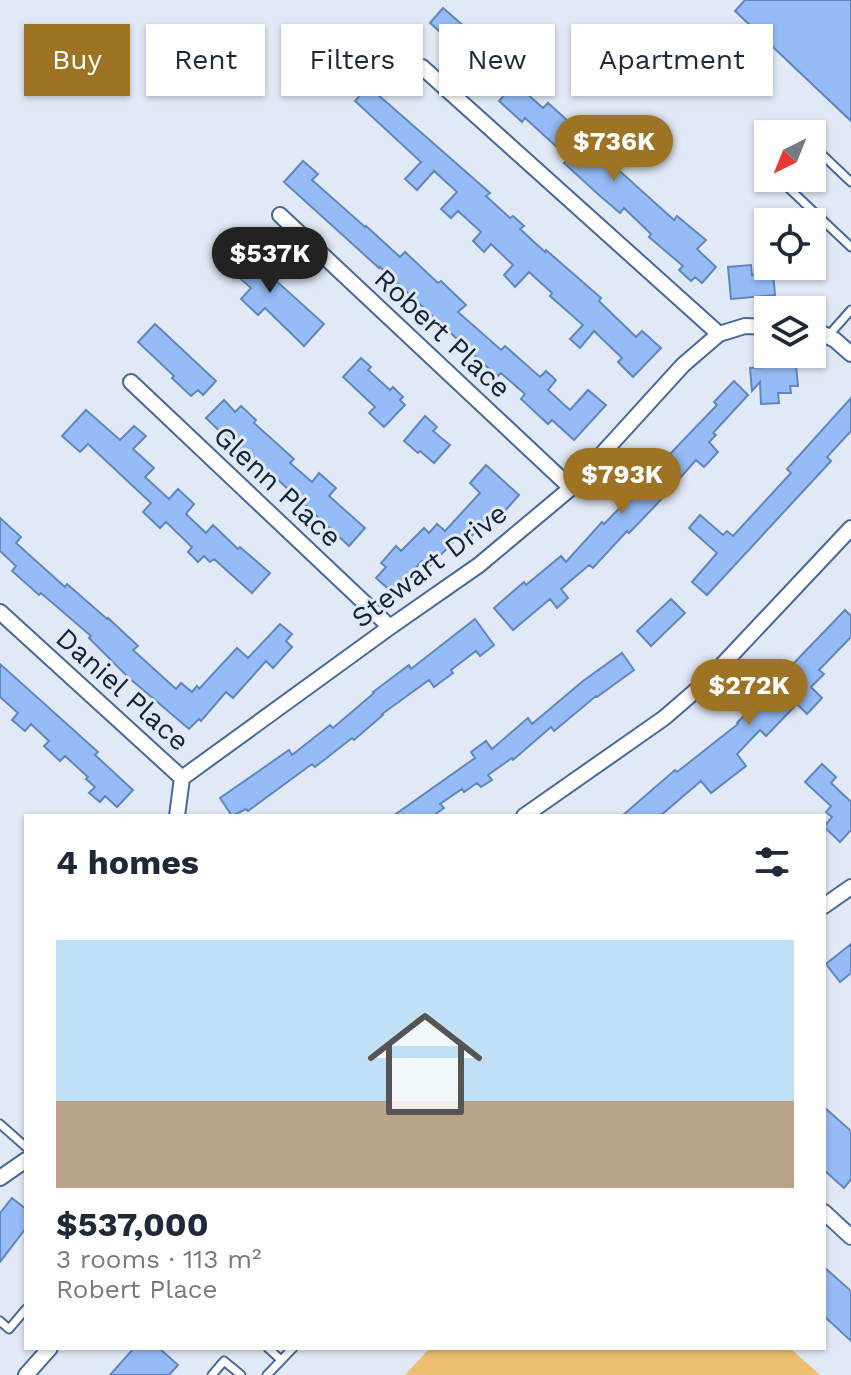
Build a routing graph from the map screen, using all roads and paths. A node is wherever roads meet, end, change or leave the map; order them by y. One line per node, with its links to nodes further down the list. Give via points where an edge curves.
1 (423, 68): 9 (street)
2 (826, 158): 3 (lane)
3 (851, 182)
4 (793, 192): 6 (lane)
5 (280, 215): 13 (street, Robert Place)
6 (851, 247)
7 (851, 310): 10 (lane)
8 (754, 326): 9 (street)
9 (719, 334): 13 (street, Stewart Drive, via 683,365)
10 (828, 336): 11 (street)
11 (851, 354)
12 (131, 382): 16 (street, Glenn Place)
13 (571, 488): 16 (street, Stewart Drive, via 479,565)
14 (851, 528): 19 (street, via 708,680 664,718)
15 (0, 612): 17 (street, Daniel Place)
16 (390, 627): 17 (street, Stewart Drive)
17 (182, 778): 18 (street, Daniel Place)
18 (177, 814)
19 (527, 814)
20 (851, 887): 21 (street)
21 (826, 905)
22 (0, 1124): 23 (lane)
23 (24, 1145)
24 (24, 1161): 25 (street)
25 (0, 1178)
26 (826, 1214): 27 (street)
27 (851, 1237)
28 (24, 1311): 29 (lane, via 9,1329)
29 (0, 1321)
30 (48, 1350): 36 (street)
31 (223, 1350): 35 (lane)
32 (270, 1350): 34 (lane)
33 (291, 1350): 34 (lane)
34 (281, 1360): 39 (lane)
35 (224, 1361): 37 (lane); 38 (lane)
36 (26, 1375)
37 (212, 1375)
38 (241, 1375)
39 (267, 1375)

